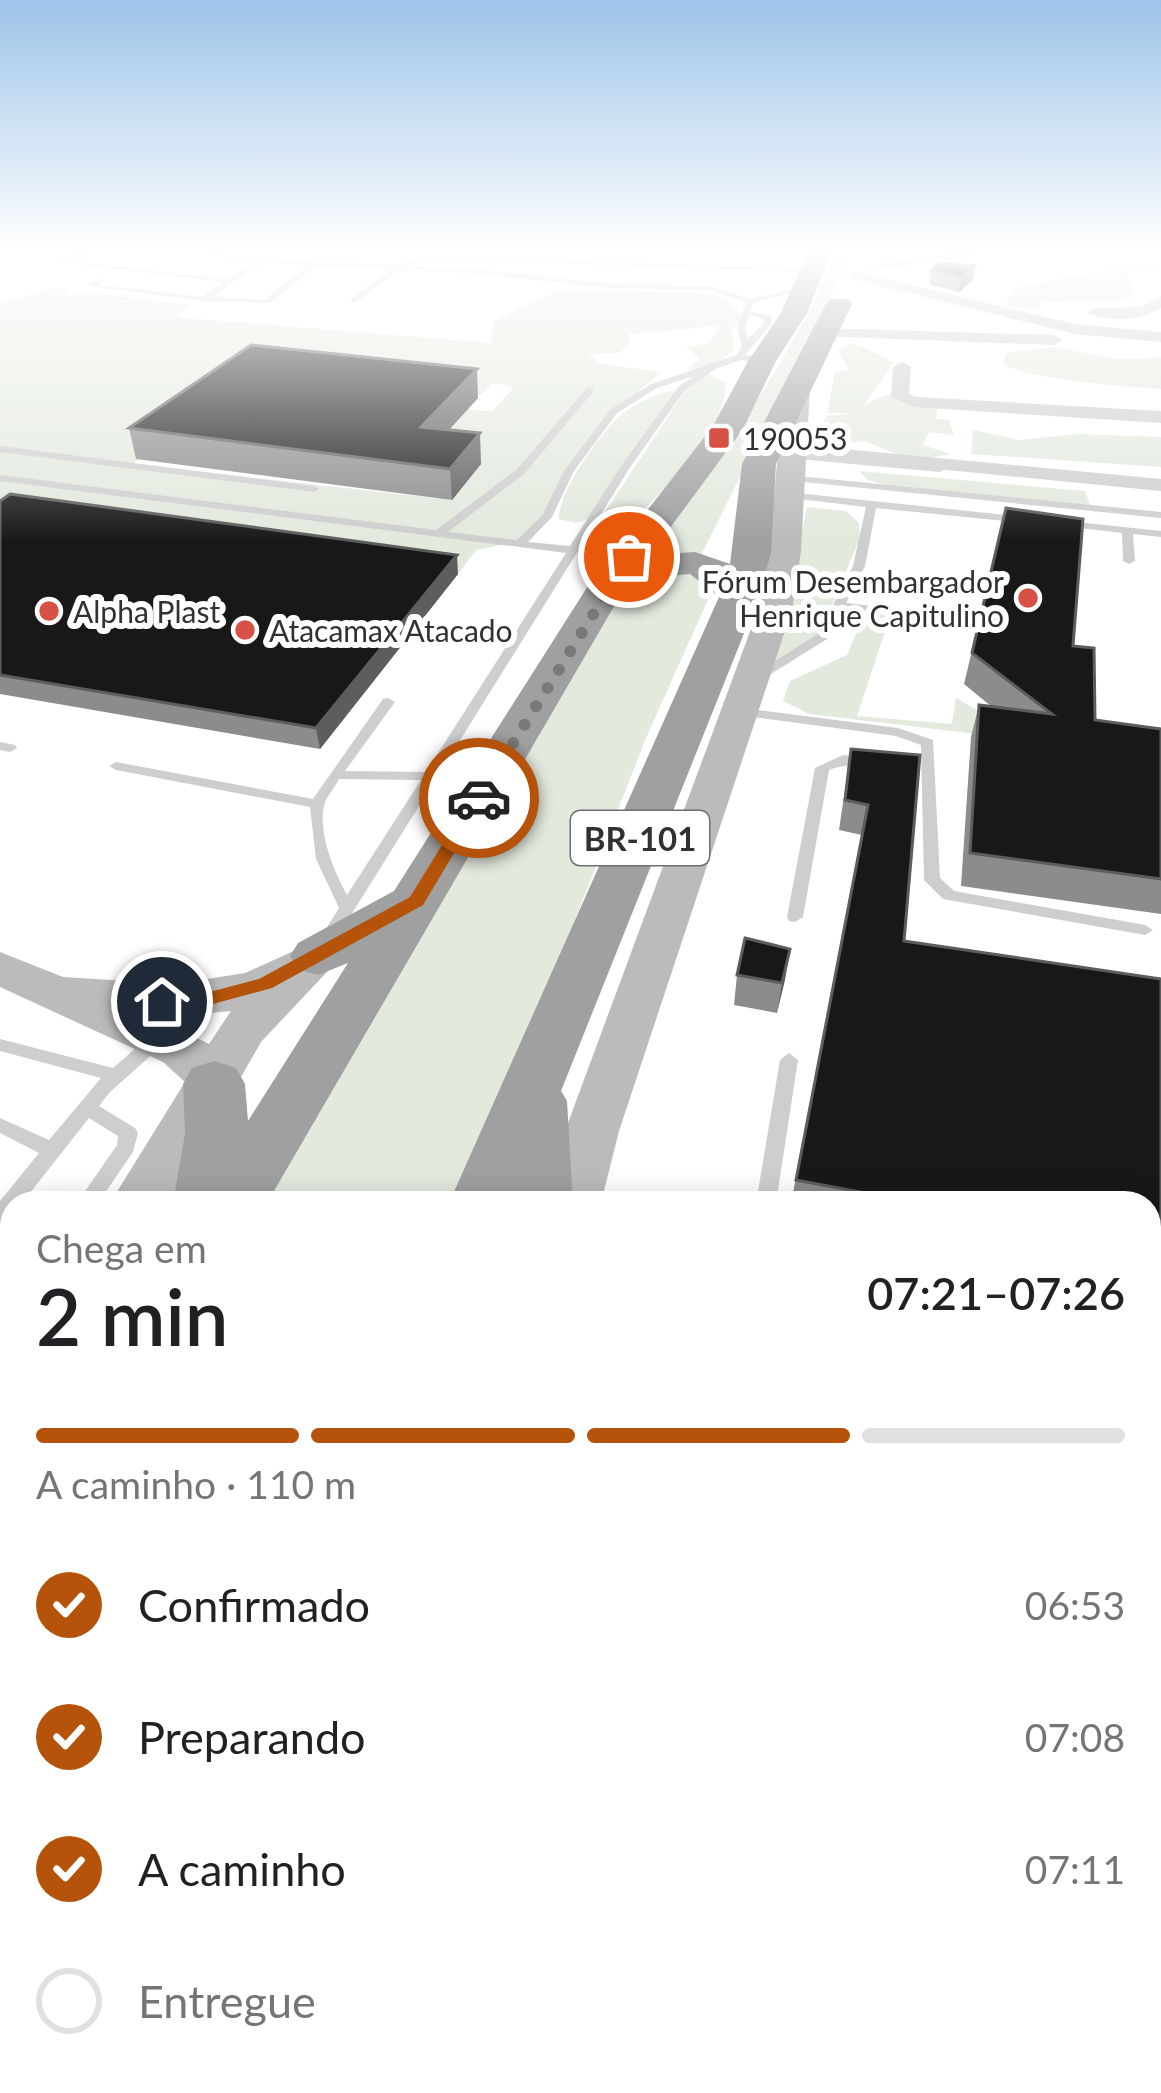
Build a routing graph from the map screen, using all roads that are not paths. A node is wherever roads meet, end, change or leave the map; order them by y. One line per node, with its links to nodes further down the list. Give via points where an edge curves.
1 (745, 347): 5 (lane)
2 (754, 347): 5 (lane)
3 (755, 347): 5 (highway)
4 (817, 347): 8 (highway, BR-101)
5 (749, 355): 6 (lane); 26 (highway, via 727,429)
6 (712, 367): 17 (lane, via 654,386 614,411); 19 (lane, via 682,388)
7 (902, 367): 10 (street, via 900,397 909,401)
8 (796, 387): 12 (main road); 27 (highway, BR-101, via 754,479 752,554)
9 (590, 390): 22 (lane, via 520,472)
10 (1161, 417)
11 (1, 442): 15 (lane)
12 (789, 470): 14 (street); 16 (lane); 18 (lane); 30 (main road, via 775,610)
13 (0, 478): 22 (lane)
14 (1161, 488)
15 (314, 489)
16 (872, 504): 20 (lane); 28 (lane)
17 (548, 515): 19 (lane); 23 (lane)
18 (1161, 515)
19 (578, 519): 24 (lane)
20 (1127, 531): 21 (lane); 25 (lane)
21 (1161, 534)
22 (436, 535): 23 (lane)
23 (520, 544): 24 (lane)
24 (573, 550): 37 (lane)
25 (1129, 561)
26 (605, 589): 27 (highway, via 643,566 679,561 717,571); 39 (highway)
27 (739, 596): 50 (highway, BR-101)
28 (843, 602): 29 (lane); 30 (lane, via 816,644)
29 (946, 615)
30 (747, 696): 35 (lane, via 909,734 928,743); 62 (main road)
31 (388, 702): 36 (lane)
32 (886, 763): 41 (lane, via 843,760 822,768)
33 (907, 764): 35 (lane)
34 (116, 766): 38 (lane)
35 (929, 766): 42 (lane, via 936,887)
36 (334, 775): 37 (lane); 38 (lane)
37 (427, 776): 40 (lane)
38 (317, 805): 40 (lane, via 329,881)
39 (417, 901): 43 (highway); 59 (highway)
40 (347, 908): 43 (lane)
41 (795, 917)
42 (1145, 930)
43 (318, 956): 45 (main road, via 265,984 202,1000); 51 (main road, via 250,1021)
44 (0, 968): 45 (main road)
45 (57, 992): 46 (main road)
46 (159, 1038): 49 (lane); 51 (main road, via 194,1058)
47 (0, 1045): 49 (lane)
48 (789, 1060): 63 (lane)
49 (114, 1075): 52 (lane)
50 (536, 1077): 60 (highway, BR-101); 61 (highway)
51 (214, 1084): 57 (main road); 58 (highway, via 218,1134)
52 (86, 1107): 54 (lane); 56 (lane, via 128,1133)
53 (0, 1125): 54 (lane)
54 (51, 1150): 55 (lane)
55 (19, 1191)
56 (96, 1191)
57 (147, 1191)
58 (209, 1191)
59 (239, 1191)
60 (488, 1191)
61 (538, 1191)
62 (575, 1191)
63 (768, 1191)

